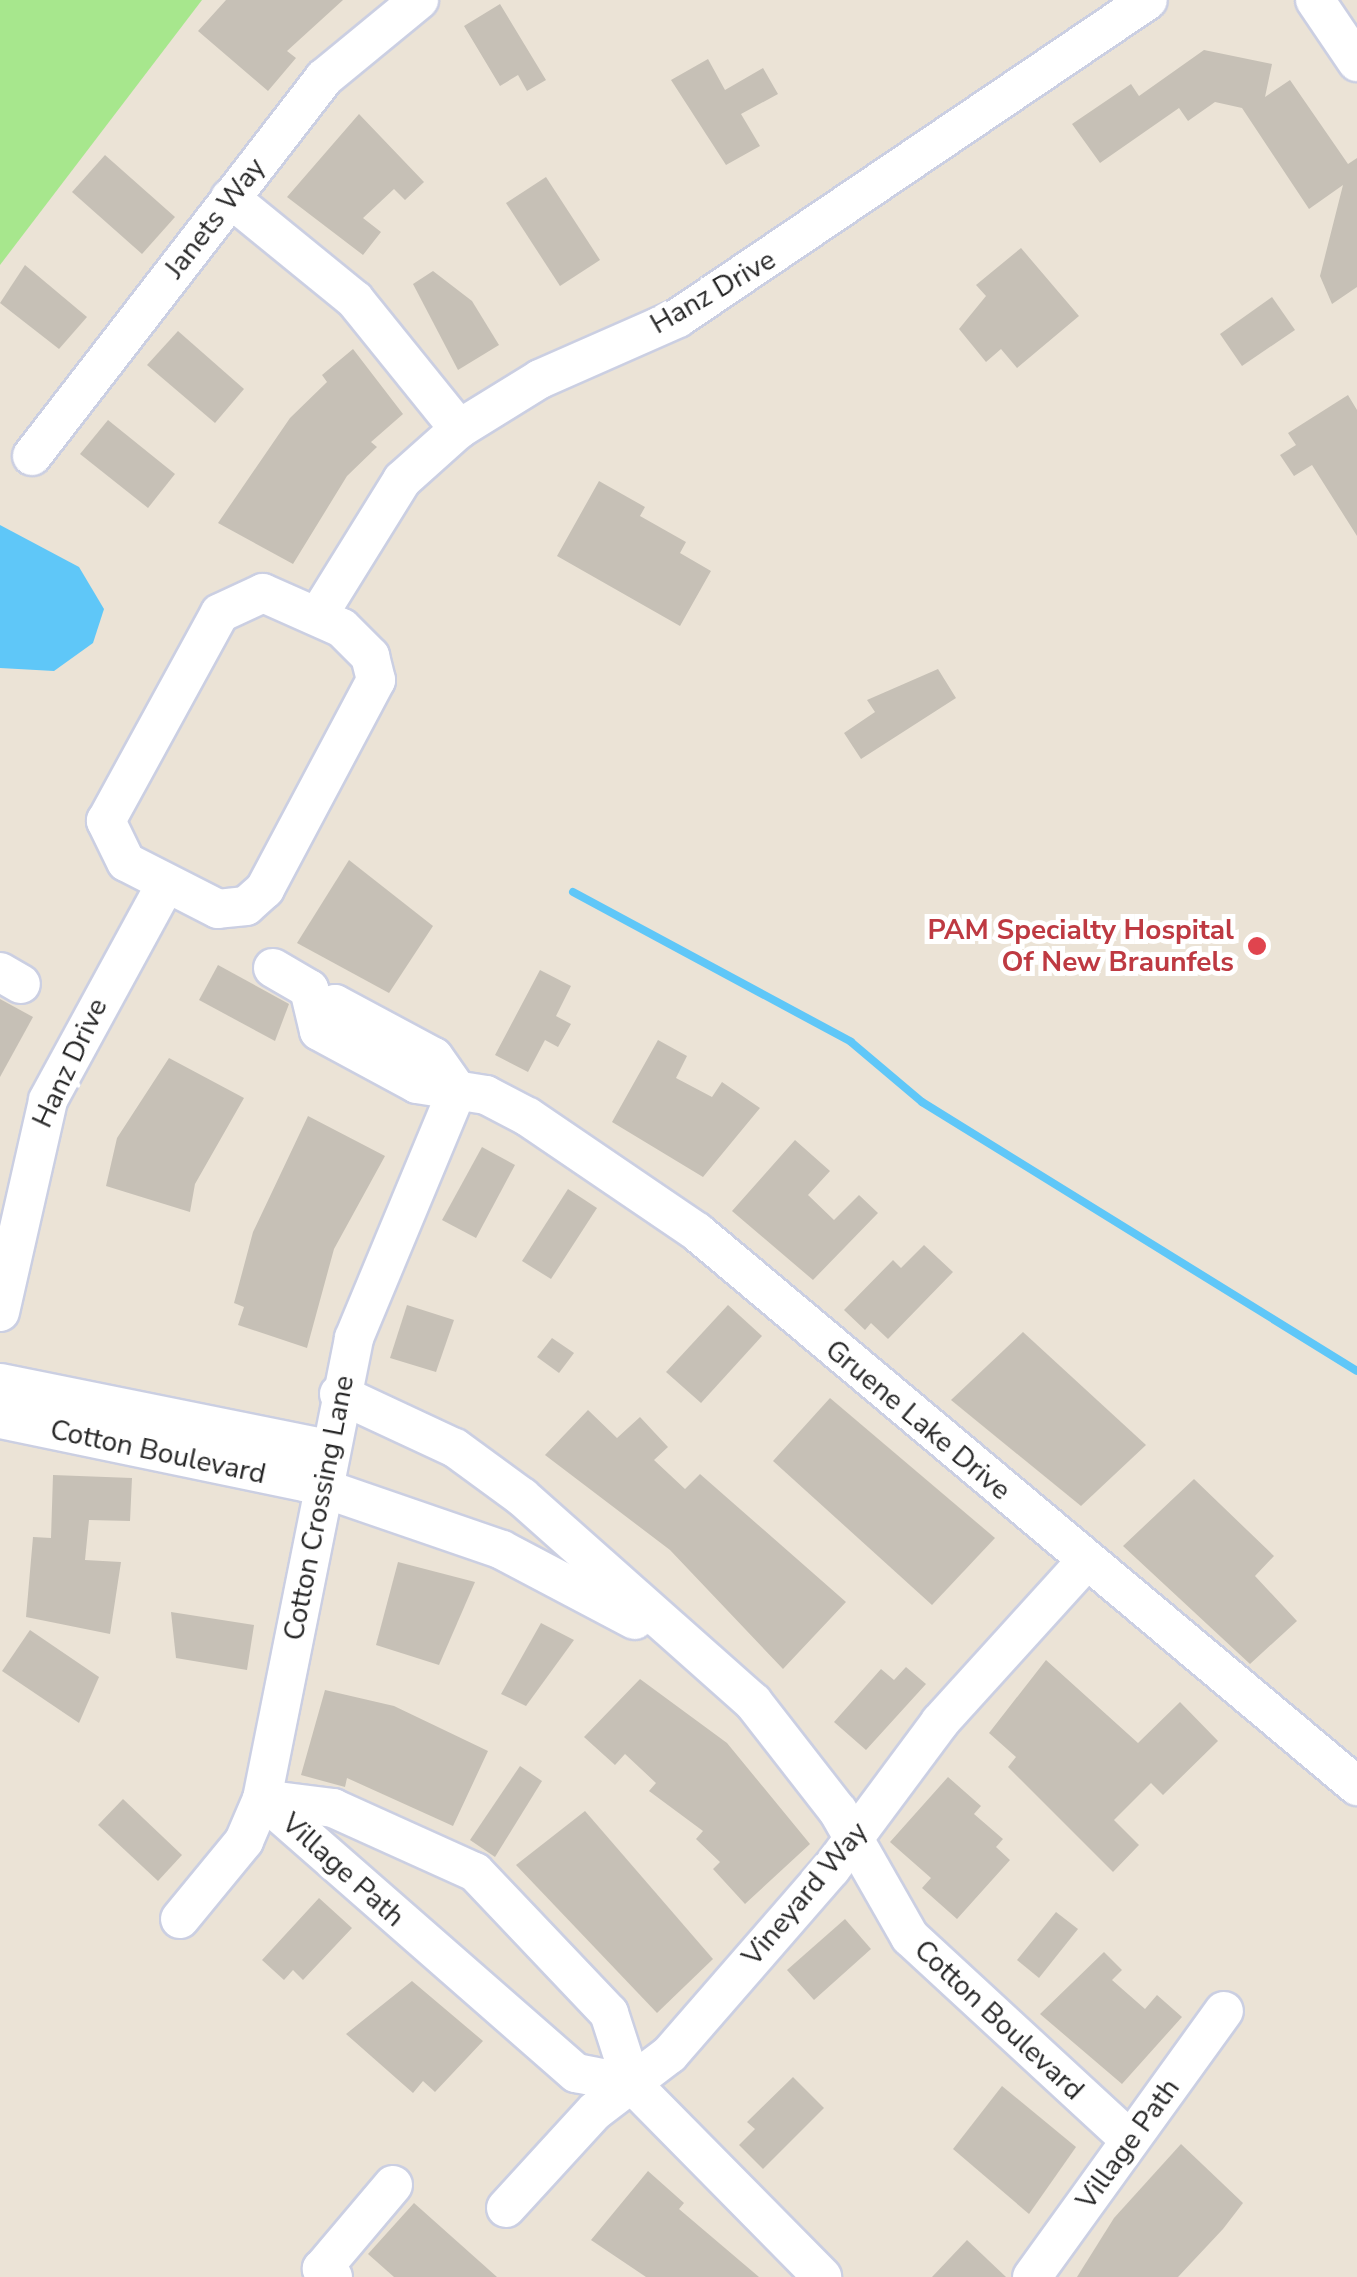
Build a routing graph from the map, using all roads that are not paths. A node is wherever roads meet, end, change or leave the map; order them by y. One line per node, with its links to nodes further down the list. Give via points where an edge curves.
1 (419, 0): 5 (street, Janets Way, via 348,51)
2 (1148, 0): 6 (street, Hanz Drive, via 694,308 540,379)
3 (1315, 0): 4 (street)
4 (1357, 62)
5 (230, 198): 6 (street, via 355,300); 7 (street, Janets Way)
6 (459, 429): 8 (street, Hanz Drive, via 402,480)
7 (32, 456)
8 (319, 614): 9 (street, via 263,594 240,598 211,630 106,822 116,853); 9 (street, via 370,656 376,680 264,889 228,909)
9 (164, 887): 12 (street, Hanz Drive, via 48,1100)
10 (273, 968): 11 (street, Gruene Lake Drive, via 309,989 314,1011 335,1004 434,1057)
11 (457, 1090): 14 (street, Cotton Crossing Lane, via 370,1283); 18 (street, Gruene Lake Drive, via 528,1117 697,1232)
12 (0, 1312)
13 (0, 1384): 16 (street, Cotton Boulevard)
14 (340, 1394): 16 (street, Cotton Crossing Lane); 19 (street, Cotton Boulevard, via 455,1448 522,1496)
15 (0, 1419): 17 (street, Cotton Boulevard)
16 (328, 1450): 17 (street, Cotton Crossing Lane)
17 (321, 1490): 19 (street, Cotton Boulevard, via 551,1570); 21 (street, Cotton Crossing Lane)
18 (1085, 1562): 20 (street, Gruene Lake Drive); 22 (street, Vineyard Way, via 940,1722)
19 (696, 1658): 22 (street, Cotton Boulevard, via 791,1744)
20 (1357, 1786)
21 (262, 1799): 23 (street, Cotton Crossing Lane, via 222,1873); 25 (street, Village Path, via 576,2073); 25 (street, Village Path, via 333,1808 474,1872 609,2013)
22 (853, 1838): 25 (street, Vineyard Way, via 670,2054); 26 (street, Cotton Boulevard, via 910,1937)
23 (180, 1919)
24 (1224, 2010): 26 (street, Village Path)
25 (632, 2084): 28 (street, Vineyard Way, via 594,2111); 30 (street, Village Path)
26 (1130, 2140): 31 (street, Village Path)
27 (393, 2185): 29 (street, via 322,2269)
28 (506, 2208)
29 (332, 2277)
30 (822, 2277)
31 (1032, 2277)

